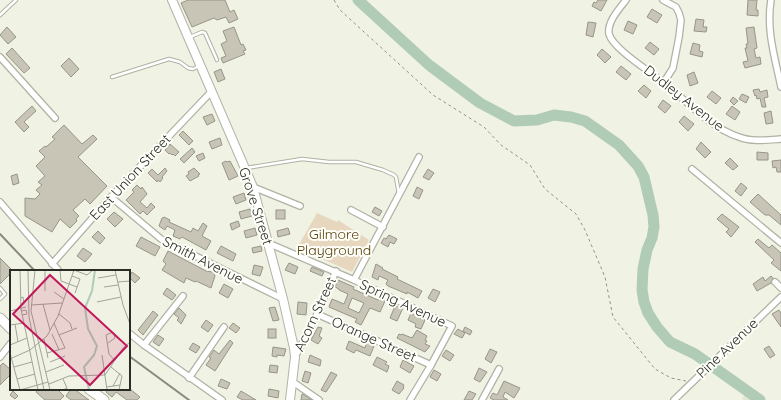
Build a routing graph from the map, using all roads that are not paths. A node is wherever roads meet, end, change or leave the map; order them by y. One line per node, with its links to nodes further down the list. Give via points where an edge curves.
1 (16, 0): 6 (lane)
2 (172, 0): 7 (main road, Grove Street)
3 (626, 0): 12 (street, Dudley Avenue, via 610,22 611,38)
4 (663, 0): 12 (street, via 676,7 681,20 673,68)
5 (771, 0): 13 (street, via 769,29)
6 (0, 15)
7 (188, 38): 9 (lane, via 205,33); 10 (main road, Grove Street)
8 (0, 57): 15 (street)
9 (216, 60)
10 (200, 66): 11 (lane, via 188,68 169,59); 14 (main road, Grove Street)
11 (112, 77)
12 (664, 82): 16 (street, Dudley Avenue, via 718,127 732,135 746,140)
13 (781, 87)
14 (211, 92): 18 (main road, Grove Street); 22 (street, East Union Street)
15 (55, 118)
16 (781, 139)
17 (419, 157): 21 (street, Spring Avenue)
18 (245, 168): 20 (main road, Grove Street); 21 (lane, via 302,159 356,162 392,173 396,177)
19 (692, 170): 28 (street)
20 (253, 187): 24 (street); 27 (main road, Grove Street)
21 (399, 194): 26 (street, Spring Avenue)
22 (111, 197): 29 (street, East Union Street); 39 (street, Smith Avenue, via 161,239)
23 (0, 202): 29 (street)
24 (300, 206)
25 (351, 210): 26 (street)
26 (383, 226): 32 (street, Spring Avenue)
27 (268, 243): 31 (street, Spring Avenue); 39 (main road, Grove Street)
28 (781, 243)
29 (52, 264): 30 (street)
30 (58, 270)
31 (336, 271): 32 (street, Spring Avenue); 40 (street, Acorn Street)
32 (354, 280): 49 (street, Spring Avenue, via 452,326)
33 (775, 282): 35 (street)
34 (0, 288): 38 (lane, via 5,294)
35 (781, 288)
36 (183, 296): 46 (street)
37 (781, 297): 60 (street, Pine Avenue)
38 (0, 299)
39 (283, 299): 48 (main road, Grove Street)
40 (317, 314): 48 (street, Acorn Street); 49 (street, Orange Street)
41 (0, 318): 43 (main road)
42 (224, 327): 51 (street)
43 (10, 328)
44 (130, 334): 46 (street)
45 (10, 344): 47 (street)
46 (144, 345): 51 (street)
47 (0, 357)
48 (295, 357): 52 (main road, Grove Street)
49 (431, 365): 58 (street)
50 (499, 369): 59 (street)
51 (189, 378): 55 (street)
52 (293, 382): 56 (main road, Grove Street); 57 (street)
53 (90, 390): 54 (main road)
54 (102, 399)
55 (222, 400)
56 (290, 400)
57 (319, 400)
58 (410, 400)
59 (482, 400)
60 (674, 400)

